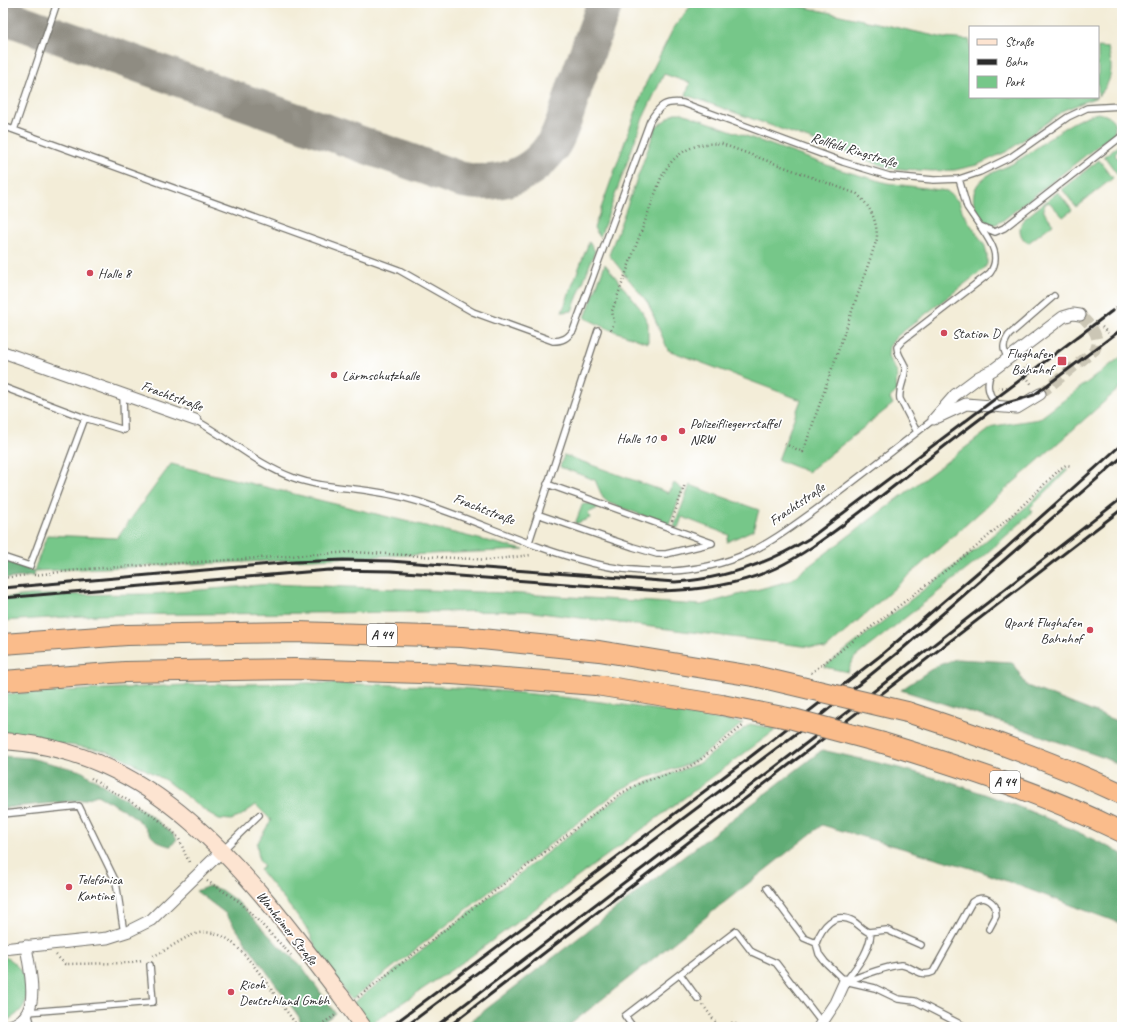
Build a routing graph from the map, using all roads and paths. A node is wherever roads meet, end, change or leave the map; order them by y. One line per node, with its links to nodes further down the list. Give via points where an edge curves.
1 (57, 3): 4 (lane)
2 (1122, 106): 6 (lane, Rollfeld Ringstraße, via 1087,108 1068,117 1011,157)
3 (3, 126): 4 (lane)
4 (14, 130): 6 (lane, Rollfeld Ringstraße, via 399,270 473,312 553,341 561,341 573,331 650,121 664,104 683,103 843,162 889,176 934,180)
5 (1122, 136): 7 (lane, via 1004,228 995,232)
6 (959, 179): 7 (lane, via 967,207)
7 (980, 226): 28 (lane, via 993,245 995,266 990,273 897,347 898,355 905,365 900,399)
8 (1054, 296): 16 (lane, via 1009,336 1004,343 1004,352)
9 (1122, 303): 19 (path)
10 (1080, 315): 16 (street, Frachtstraße, via 1063,317)
11 (1102, 327): 14 (path)
12 (598, 330): 31 (lane)
13 (611, 330): 29 (path, via 614,322 612,312 661,178 670,162 685,150 703,144 722,144 857,194 873,213 877,239 803,452)
14 (1108, 333)
15 (3, 352): 23 (street, Frachtstraße)
16 (1008, 358): 18 (street, Frachtstraße)
17 (1028, 366): 19 (path, via 1019,373 1020,374 1023,373 1022,371 1020,374 1023,372)
18 (993, 370): 21 (lane, via 989,377); 26 (street, Frachtstraße, via 955,395)
19 (1026, 376): 21 (path, via 1011,387); 22 (path)
20 (3, 387): 25 (lane)
21 (989, 390): 24 (lane, via 994,401)
22 (1038, 392): 24 (street, Frachtstraße, via 1017,408)
23 (124, 395): 25 (lane, via 124,430); 27 (street, Frachtstraße)
24 (1005, 408): 26 (street, Frachtstraße, via 966,404)
25 (85, 418): 36 (lane, via 30,566)
26 (934, 419): 28 (lane, Frachtstraße)
27 (196, 420): 35 (lane, Frachtstraße, via 266,465 293,478 326,486 408,498)
28 (918, 432): 35 (lane, Frachtstraße, via 778,537 748,553 722,562 670,572 635,571 592,564)
29 (785, 444)
30 (1072, 466): 39 (path, via 1066,465 1061,468 975,548)
31 (547, 484): 33 (lane); 34 (lane)
32 (686, 484): 34 (path)
33 (538, 514): 34 (lane, via 657,554 712,543); 35 (lane)
34 (670, 528)
35 (532, 543): 37 (path, via 531,555 489,560 354,552 87,569)
36 (3, 557)
37 (3, 578)
38 (3, 644): 44 (highway, A 44, bridge, via 127,635 296,632 462,637 599,651 759,677 907,712 1002,743)
39 (808, 675)
40 (3, 681): 47 (highway, A 44, bridge, via 125,672 294,668 452,674 596,685 793,719 883,742 977,772)
41 (748, 722): 67 (path, via 687,768 640,783 620,794)
42 (3, 741): 48 (street, Wanheimer Straße, via 55,748 106,766 166,801)
43 (87, 774): 49 (path, via 104,787 147,811 174,833 180,840)
44 (1122, 794)
45 (3, 814): 53 (lane, via 79,806 116,882)
46 (259, 815): 48 (lane)
47 (1122, 832)
48 (222, 850): 53 (street, via 151,920); 67 (street, Wanheimer Straße, via 274,908)
49 (185, 858)
50 (210, 884): 61 (path, via 240,902)
51 (767, 888): 56 (lane, via 804,938)
52 (989, 929): 65 (lane, via 996,916 995,906 985,898 978,898 972,902 933,972 928,975 922,974 899,965)
53 (125, 933): 55 (street, via 107,938)
54 (871, 933): 56 (lane, via 852,920 837,918 826,924); 57 (lane, via 887,930); 65 (lane, via 868,949)
55 (54, 943): 58 (street); 62 (path, via 56,954 65,964 128,963)
56 (816, 943): 65 (lane, via 825,962)
57 (921, 945)
58 (26, 946): 59 (street); 68 (street, via 32,993)
59 (3, 948)
60 (150, 957): 72 (path, via 193,935 208,932 222,936 229,940 258,972 296,1024)
61 (293, 957)
62 (144, 960)
63 (150, 965): 68 (lane, via 153,1002)
64 (680, 974): 66 (lane); 69 (lane, via 736,931 752,952 776,963); 75 (lane, via 625,1016)
65 (845, 981): 69 (street, via 835,1003); 78 (lane, via 875,988 898,999 915,1001)
66 (698, 998): 76 (path)
67 (346, 1002): 73 (path); 74 (street, Wanheimer Straße, bridge)
68 (28, 1012): 70 (street, via 20,1021); 71 (lane)
69 (820, 1025)
70 (3, 1027)
71 (32, 1027)
72 (302, 1027)
73 (318, 1027)
74 (363, 1027)
75 (633, 1027)
76 (720, 1027): 77 (path, via 732,1023)
77 (745, 1027)
78 (966, 1027)

